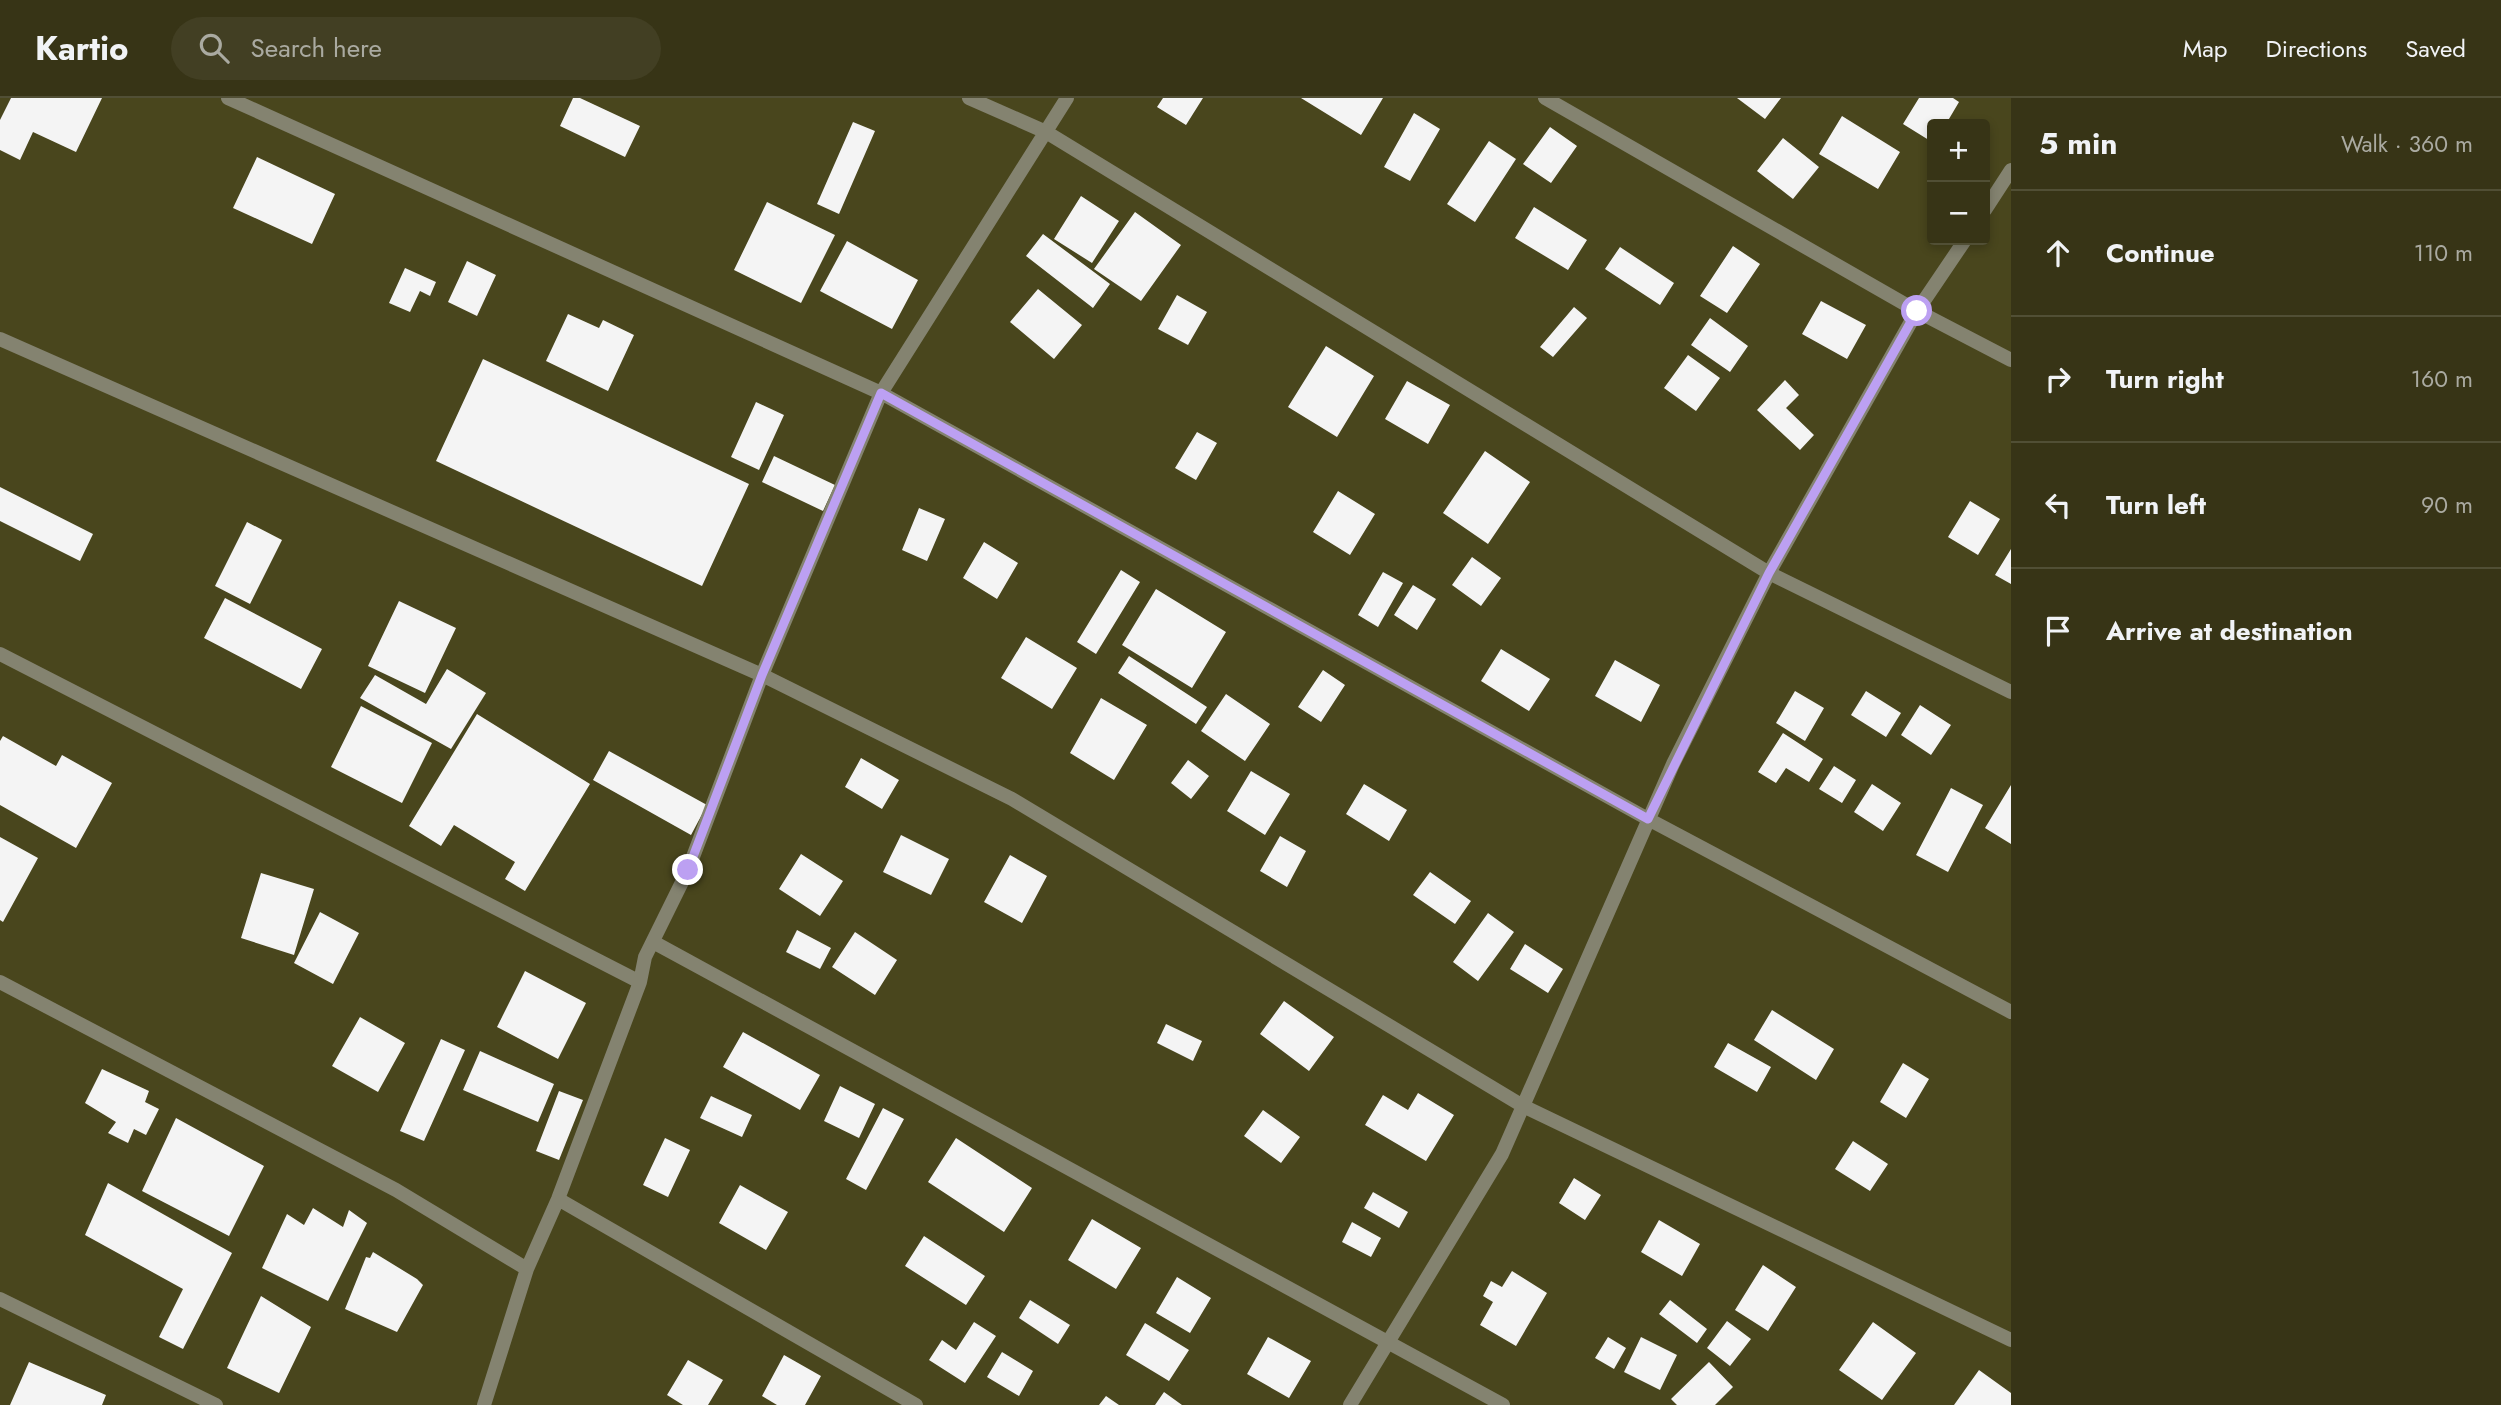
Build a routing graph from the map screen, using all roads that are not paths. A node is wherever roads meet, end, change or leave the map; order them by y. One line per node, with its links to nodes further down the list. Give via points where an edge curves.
1 (228, 98): 12 (street)
2 (969, 98): 5 (street)
3 (1067, 98): 5 (street)
4 (1545, 98): 9 (street)
5 (1046, 132): 12 (street); 13 (street)
6 (2011, 170): 7 (street)
7 (1990, 202)
8 (1962, 245): 9 (street)
9 (1917, 311): 11 (street); 13 (street)
10 (0, 339): 15 (street)
11 (2011, 360)
12 (881, 393): 15 (street); 17 (street)
13 (1769, 573): 16 (street); 17 (street)
14 (0, 654): 20 (street)
15 (762, 675): 18 (street, via 688,870); 22 (street, via 1012,799)
16 (2011, 692)
17 (1648, 819): 21 (street); 22 (street)
18 (655, 943): 20 (street, via 645,957); 27 (street)
19 (0, 982): 24 (street, via 396,1190)
20 (640, 982): 23 (street)
21 (2011, 1012)
22 (1523, 1106): 26 (street); 27 (street, via 1502,1154)
23 (558, 1199): 24 (street); 30 (street)
24 (527, 1269): 29 (street)
25 (0, 1299): 28 (street)
26 (2011, 1340)
27 (1387, 1345): 31 (street); 32 (street)
28 (216, 1405)
29 (484, 1405)
30 (916, 1405)
31 (1350, 1405)
32 (1503, 1405)

